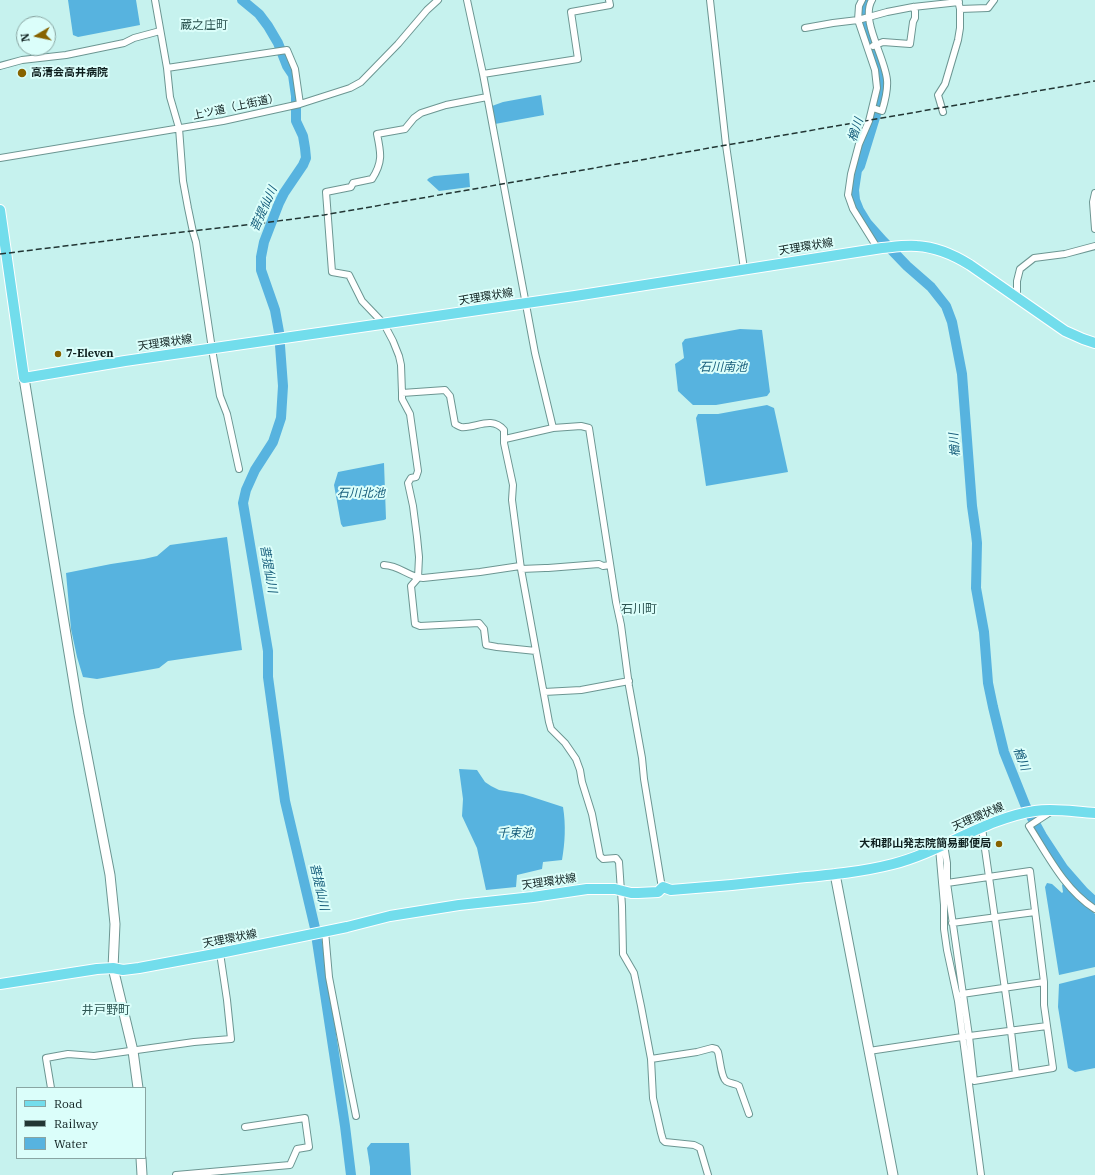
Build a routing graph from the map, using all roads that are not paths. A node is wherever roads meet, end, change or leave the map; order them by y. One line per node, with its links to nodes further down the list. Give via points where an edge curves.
1 (155, 0): 15 (street)
2 (438, 0): 22 (street, 上ツ道（上街道）, via 361,82)
3 (467, 0): 20 (street)
4 (609, 0): 20 (street, via 610,5 572,12 578,59)
5 (710, 0): 32 (street, via 726,145)
6 (872, 0): 12 (street)
7 (994, 0): 11 (street, via 988,8)
8 (860, 1): 13 (street)
9 (958, 1): 10 (street); 11 (street)
10 (913, 7): 12 (street); 16 (street, via 915,18 910,44)
11 (960, 10): 24 (street, via 958,40 945,84 938,95)
12 (868, 17): 13 (street); 16 (street)
13 (859, 20): 14 (street); 17 (street)
14 (805, 28)
15 (160, 31): 18 (street, via 66,55 22,60); 19 (street)
16 (876, 44): 17 (street); 23 (street, via 887,81 882,111)
17 (868, 48): 23 (street, via 876,70 877,88)
18 (0, 66)
19 (167, 68): 22 (street, via 287,50 295,69); 25 (street, via 170,97)
20 (483, 74): 21 (street)
21 (487, 97): 34 (street); 35 (street, via 421,113 405,129 378,134 379,169 372,179 326,192 332,272 348,275 362,301)
22 (300, 104): 25 (street, 上ツ道（上街道）)
23 (873, 108): 31 (street, via 859,144 848,194 853,209)
24 (943, 112)
25 (179, 128): 26 (street, 上ツ道（上街道）); 37 (street, via 183,181 196,242)
26 (0, 158)
27 (1095, 193): 29 (street)
28 (0, 210): 38 (main road)
29 (1095, 229)
30 (1095, 246): 33 (street, via 1065,254 1034,258 1020,269 1016,281)
31 (880, 248): 32 (main road, 天理環状線); 33 (main road, 天理環状線, via 917,246 939,250 970,264)
32 (744, 269): 34 (main road, 天理環状線)
33 (1017, 298): 36 (main road, 天理環状線, via 1065,332)
34 (525, 302): 35 (main road, 天理環状線); 40 (street)
35 (384, 324): 37 (main road, 天理環状線); 39 (street, via 399,356)
36 (1095, 343)
37 (212, 349): 38 (main road, 天理環状線); 42 (street, via 220,396 227,414)
38 (24, 378): 65 (street, via 79,714 110,875 115,924)
39 (402, 393): 41 (street, via 445,390 450,396 454,424 461,427 496,424 504,430); 46 (street, via 402,399 410,414 418,471 416,477 411,478 408,483 417,537)
40 (554, 428): 41 (street); 44 (street, via 589,428)
41 (505, 439): 45 (street, via 513,485 512,500)
42 (239, 469)
43 (384, 565): 46 (street, via 393,566)
44 (610, 565): 45 (street); 48 (street)
45 (520, 567): 46 (street); 47 (street)
46 (418, 578): 47 (street, via 411,586 415,624 420,626 479,623 484,629 486,644)
47 (536, 651): 49 (street)
48 (629, 681): 49 (street, via 581,690); 57 (street, via 661,882)
49 (544, 692): 58 (street, via 550,729 565,743 580,770 600,856 603,859 616,858 619,862)
50 (1055, 810): 51 (main road, 天理環状線); 52 (main road, 天理環状線, via 1024,812); 59 (street, via 1030,826 1059,874 1085,903)
51 (1095, 813)
52 (982, 828): 53 (main road, 天理環状線); 55 (street)
53 (941, 847): 54 (main road, 天理環状線, via 895,864); 56 (street, via 947,863); 72 (street, via 944,929)
54 (835, 874): 57 (main road, 天理環状線, via 670,890); 74 (street)
55 (989, 877): 56 (street); 60 (street, via 1030,871); 61 (street)
56 (947, 883): 62 (street)
57 (664, 887): 58 (main road, 天理環状線, via 658,892)
58 (621, 891): 63 (main road, 天理環状線, via 586,889 459,905 390,916); 75 (street, via 623,954 634,973)
59 (1095, 909)
60 (1035, 912): 61 (street); 66 (street)
61 (995, 917): 62 (street); 68 (street)
62 (952, 923): 69 (street)
63 (324, 932): 64 (main road, 天理環状線); 80 (street, via 329,977)
64 (220, 953): 65 (main road, 天理環状線, via 123,970); 73 (street, via 232,1039)
65 (113, 968): 67 (main road, 天理環状線); 73 (street)
66 (1044, 982): 68 (street); 70 (street)
67 (0, 984)
68 (1004, 987): 69 (street); 71 (street)
69 (962, 994): 72 (street)
70 (1047, 1026): 71 (street); 76 (street, via 1053,1068)
71 (1011, 1031): 72 (street); 76 (street)
72 (966, 1036): 74 (street); 76 (street, via 974,1081); 87 (street)
73 (133, 1051): 77 (street, via 94,1056 68,1054 46,1058); 78 (street)
74 (869, 1051): 86 (street)
75 (651, 1059): 79 (street, via 716,1049 722,1075 725,1080 737,1084); 85 (street, via 653,1098 662,1140 700,1148)
76 (1016, 1074)
77 (51, 1087)
78 (138, 1087)
79 (749, 1114)
80 (356, 1116)
81 (245, 1127): 84 (street, via 306,1118 309,1147 297,1149 290,1165)
82 (141, 1159): 83 (street)
83 (142, 1175)
84 (176, 1175)
85 (708, 1175)
86 (893, 1175)
87 (981, 1175)

